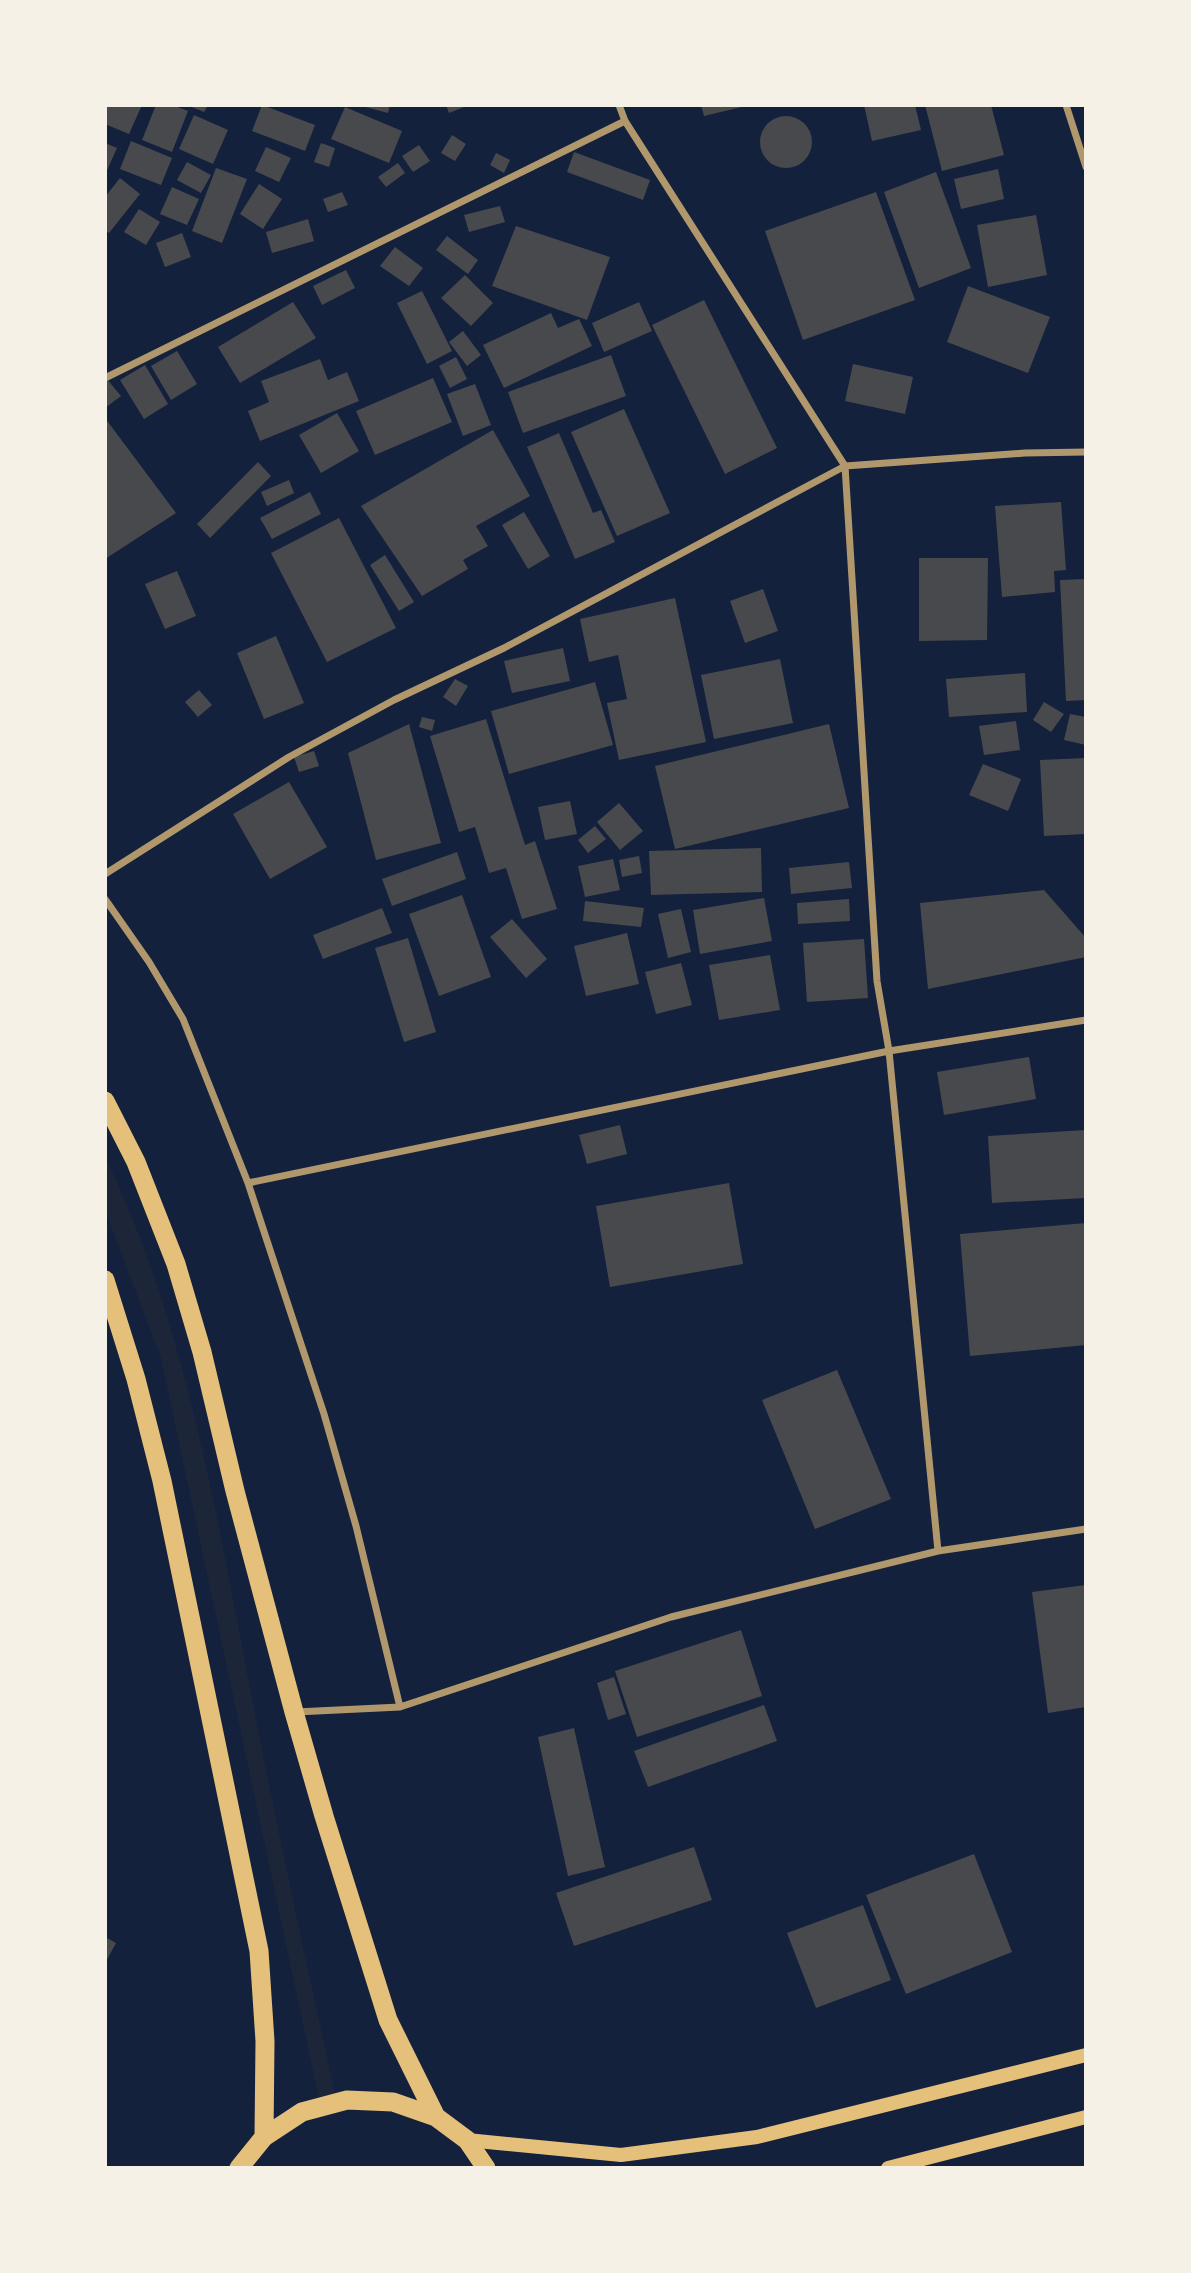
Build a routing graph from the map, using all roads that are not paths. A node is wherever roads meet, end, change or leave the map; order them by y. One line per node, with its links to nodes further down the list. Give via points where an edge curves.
1 (619, 105): 3 (street)
2 (1066, 105): 4 (street)
3 (625, 121): 5 (street); 7 (street)
4 (1086, 167)
5 (105, 378)
6 (1086, 452): 7 (street)
7 (845, 466): 8 (street, via 504,649 394,700 289,757); 11 (street, via 876,967)
8 (105, 874)
9 (105, 899): 13 (street, via 183,1019)
10 (1086, 1020): 11 (street)
11 (888, 1051): 13 (street); 16 (street)
12 (105, 1101): 18 (highway, via 136,1162 176,1264)
13 (248, 1183): 17 (street, via 324,1414)
14 (105, 1280): 22 (highway, via 162,1481 259,1951 265,2041)
15 (1086, 1529): 16 (street)
16 (938, 1551): 17 (street, via 671,1617)
17 (400, 1707): 18 (street)
18 (294, 1712): 20 (highway, via 388,2020)
19 (1086, 2055): 23 (main road, via 757,2137 621,2155)
20 (436, 2117): 22 (highway, via 393,2102 347,2100 302,2112); 23 (highway)
21 (1086, 2117): 26 (main road)
22 (264, 2137): 24 (highway)
23 (467, 2140): 25 (highway)
24 (239, 2168)
25 (486, 2168)
26 (888, 2168)

